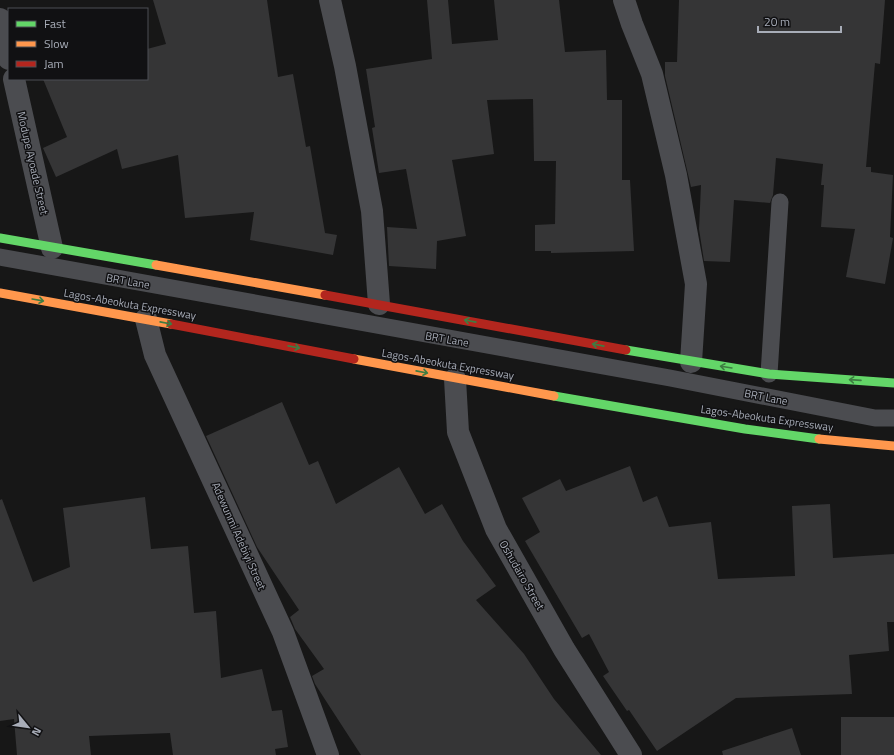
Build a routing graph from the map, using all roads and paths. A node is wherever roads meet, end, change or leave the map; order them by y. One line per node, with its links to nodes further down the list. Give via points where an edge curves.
1 (330, 0): 11 (street, via 372,211)
2 (624, 0): 13 (street, via 652,74 676,175 696,284)
3 (0, 19): 4 (street)
4 (8, 55)
5 (14, 80): 8 (street, Modupe Ayoade Street)
6 (780, 202): 14 (lane)
7 (0, 238): 8 (highway)
8 (52, 248): 11 (highway)
9 (0, 257): 17 (lane, BRT Lane, via 670,378 875,418)
10 (0, 293): 12 (highway, Lagos-Abeokuta Expressway, one-way to 12)
11 (379, 304): 13 (highway, one-way to 11)
12 (146, 319): 15 (highway, Lagos-Abeokuta Expressway, one-way to 15); 19 (street, Adewunmi Adebiyi Street, via 156,354 283,632)
13 (691, 362): 14 (highway, one-way to 13)
14 (769, 374): 16 (highway, one-way to 14)
15 (455, 379): 18 (highway, Lagos-Abeokuta Expressway, via 747,429 866,445); 20 (street, Oshudairo Street, via 458,432 496,529 564,649)
16 (894, 383)
17 (894, 418)
18 (894, 446)
19 (328, 755)
20 (631, 755)

